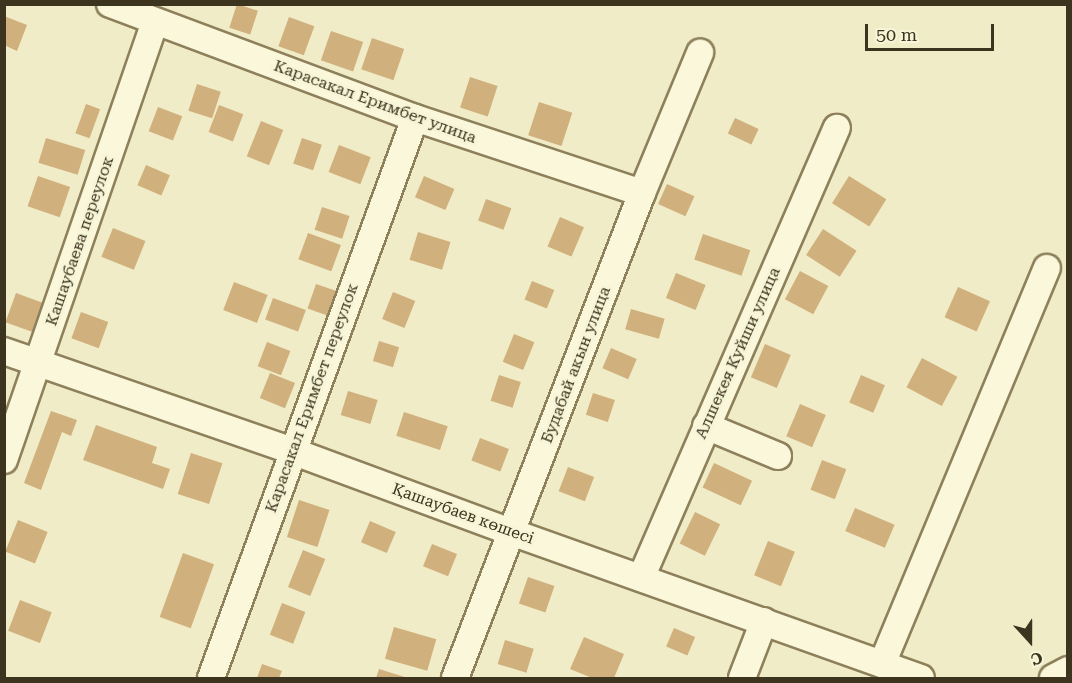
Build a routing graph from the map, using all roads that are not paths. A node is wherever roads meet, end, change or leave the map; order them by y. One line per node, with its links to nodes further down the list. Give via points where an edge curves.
1 (110, 4): 2 (street, Карасакал Еримбет улица)
2 (154, 22): 4 (street, Карасакал Еримбет улица); 9 (street, Кашаубаева переулок)
3 (700, 53): 6 (street, Будабай акын улица)
4 (415, 118): 6 (street, Карасакал Еримбет улица); 11 (street, Карасакал Еримбет переулок)
5 (837, 128): 10 (street, Алшекея Куйши улица)
6 (642, 193): 14 (street, Будабай акын улица)
7 (1047, 268): 17 (street)
8 (4, 351): 9 (street, Қашаубаев көшесі)
9 (39, 364): 11 (street, Қашаубаев көшесі); 13 (street, Кашаубаева переулок)
10 (706, 426): 12 (street); 15 (street, Алшекея Куйши улица)
11 (292, 450): 14 (street, Қашаубаев көшесі); 19 (street, Карасакал Еримбет переулок)
12 (778, 456)
13 (4, 460)
14 (511, 532): 15 (street, Қашаубаев көшесі); 20 (street, Будабай акын улица)
15 (641, 578): 16 (street, Қашаубаев көшесі)
16 (764, 621): 17 (street, Қашаубаев көшесі); 21 (street)
17 (882, 664): 22 (street, Қашаубаев көшесі)
18 (1068, 669): 23 (street)
19 (211, 678)
20 (455, 678)
21 (742, 678)
22 (921, 678)
23 (1053, 678)

